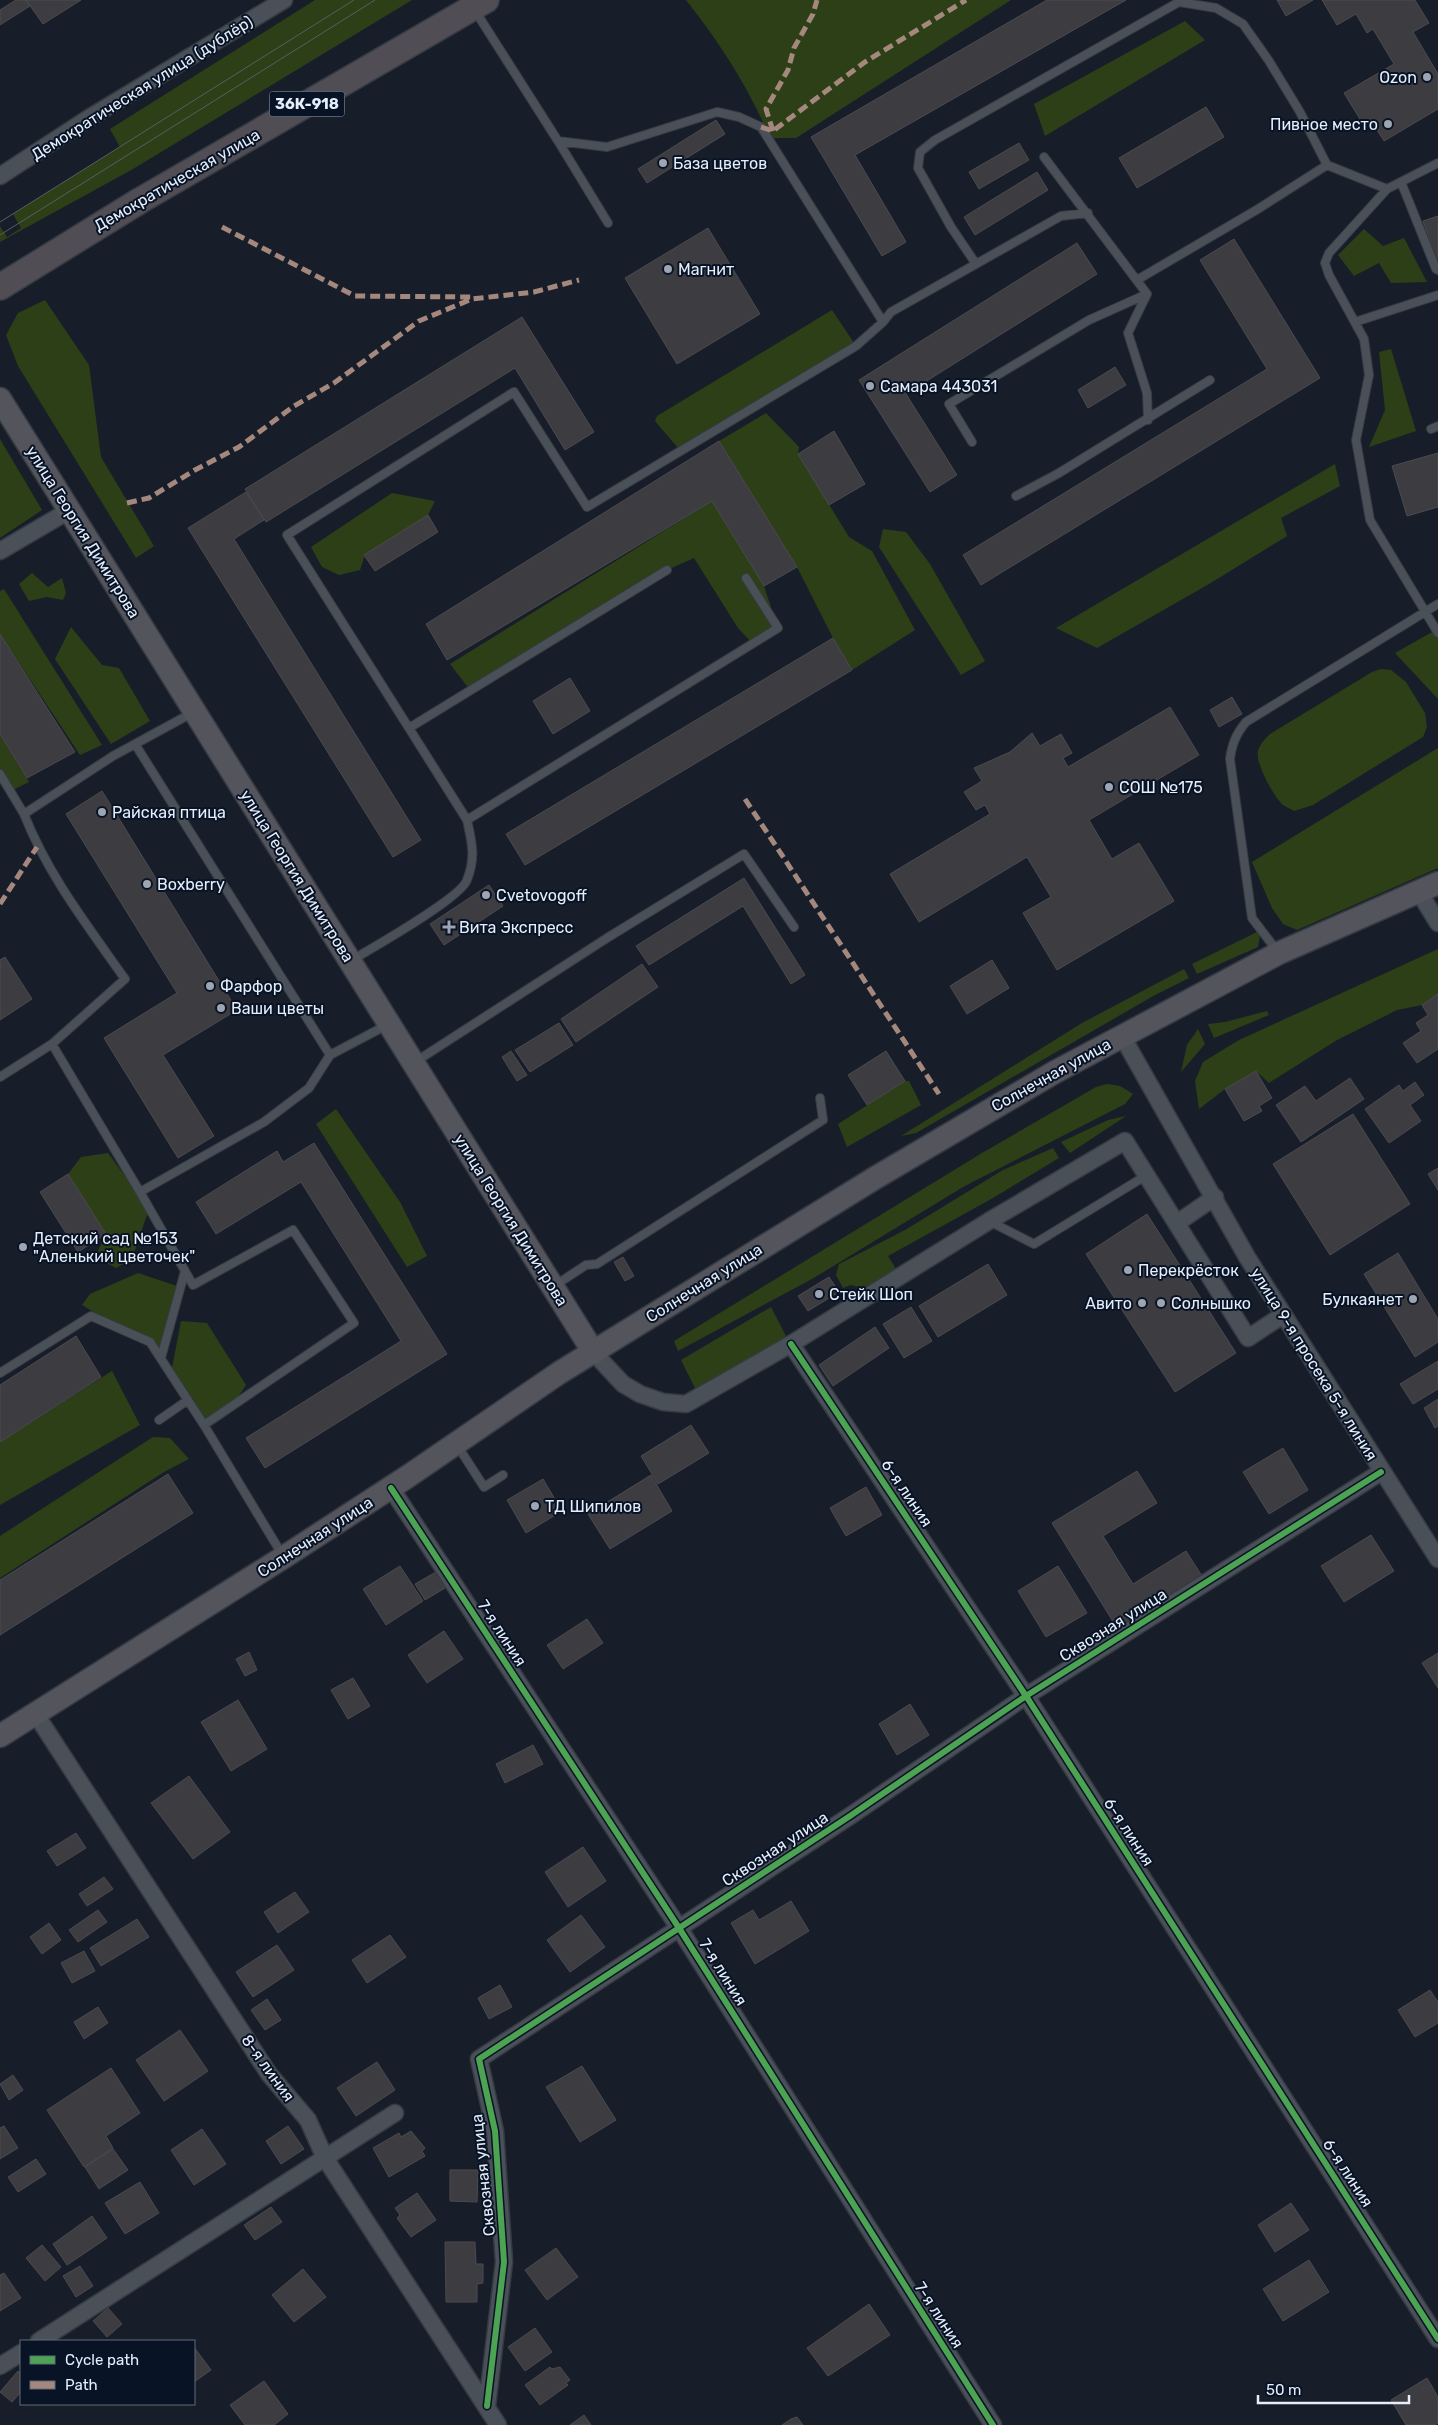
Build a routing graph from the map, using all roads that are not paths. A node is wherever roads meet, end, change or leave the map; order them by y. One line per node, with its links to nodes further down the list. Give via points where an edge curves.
1 (284, 0): 7 (street, Демократическая улица (дублёр))
2 (480, 4): 3 (lane); 15 (main road, Демократическая улица / 36К-918, via 141,200)
3 (558, 141): 11 (lane); 18 (lane, via 606,147 717,112 761,127)
4 (1044, 157): 10 (lane)
5 (1438, 163): 8 (lane)
6 (1328, 165): 9 (lane); 12 (lane, via 1290,95 1243,24 1216,8 1179,2 935,140 920,152 918,168); 14 (lane)
7 (0, 176)
8 (1401, 182): 9 (lane); 13 (lane)
9 (1387, 189): 19 (lane, via 1329,253 1325,263)
10 (1088, 214): 12 (lane, via 1061,216); 14 (lane)
11 (608, 223)
12 (976, 264): 18 (lane, via 891,312)
13 (1438, 270)
14 (1137, 280): 16 (lane)
15 (0, 288)
16 (1147, 294): 22 (lane, via 1128,333 1147,392); 23 (lane, via 1089,320 949,404)
17 (1438, 295): 19 (lane)
18 (883, 322): 33 (lane, via 856,346 587,507 514,392 287,535)
19 (1355, 322): 30 (lane, via 1364,339 1369,375 1356,440 1370,520)
20 (1210, 380): 22 (lane)
21 (0, 399): 25 (main road, улица Георгия Димитрова)
22 (1148, 420): 24 (lane)
23 (972, 442)
24 (1016, 496)
25 (70, 510): 26 (street); 32 (main road, улица Георгия Димитрова)
26 (0, 551)
27 (666, 570): 33 (lane)
28 (746, 578): 37 (lane, via 778,628)
29 (1438, 604): 30 (lane)
30 (1425, 611): 31 (lane); 41 (lane, via 1246,722 1237,732 1230,759 1252,918)
31 (1438, 633)
32 (195, 712): 34 (lane); 42 (main road, улица Георгия Димитрова)
33 (409, 728): 37 (lane)
34 (135, 744): 36 (lane); 46 (lane)
35 (0, 774): 36 (lane)
36 (24, 814): 45 (lane, via 37,847 62,889 125,979)
37 (467, 820): 42 (lane, via 474,852 467,882 440,905)
38 (1428, 888): 39 (street); 41 (main road, Солнечная улица)
39 (1438, 923)
40 (794, 927): 47 (lane, via 744,854)
41 (1279, 953): 44 (main road, Солнечная улица)
42 (350, 961): 43 (main road, улица Георгия Димитрова)
43 (389, 1024): 46 (lane); 47 (main road, улица Георгия Димитрова)
44 (1122, 1036): 52 (street, улица 9-я просека 5-я линия); 59 (main road, Солнечная улица, via 884,1173)
45 (52, 1044): 48 (lane); 51 (lane)
46 (330, 1055): 51 (lane, via 309,1088 264,1122)
47 (413, 1063): 56 (main road, улица Георгия Димитрова)
48 (0, 1077)
49 (820, 1098): 56 (lane, via 823,1120 597,1264 586,1265)
50 (1147, 1176): 53 (lane, via 1034,1244); 53 (street, via 1125,1141); 54 (street)
51 (140, 1192): 55 (lane)
52 (1215, 1198): 54 (street); 57 (street, улица 9-я просека 5-я линия)
53 (989, 1222): 58 (street)
54 (1177, 1224): 57 (street, via 1248,1338)
55 (185, 1271): 60 (lane); 64 (lane, via 193,1285 293,1230 354,1323)
56 (553, 1287): 59 (main road, улица Георгия Димитрова)
57 (1283, 1315): 66 (street, улица 9-я просека 5-я линия)
58 (791, 1344): 59 (street, via 686,1404 663,1402 640,1394 623,1384); 71 (street, 6-я линия)
59 (594, 1353): 65 (main road, Солнечная улица)
60 (161, 1358): 61 (lane, via 150,1342 91,1316); 62 (lane)
61 (0, 1373)
62 (188, 1400): 63 (lane); 64 (lane)
63 (159, 1420)
64 (204, 1425): 69 (lane)
65 (456, 1443): 67 (lane, via 484,1487); 68 (main road, Солнечная улица)
66 (1381, 1472): 70 (street, улица 9-я просека 5-я линия); 71 (street, Сквозная улица)
67 (503, 1474)
68 (391, 1488): 69 (main road, Солнечная улица); 74 (street, 7-я линия)
69 (284, 1557): 72 (main road, Солнечная улица)
70 (1438, 1560)
71 (1026, 1696): 74 (street, Сквозная улица); 77 (street, 6-я линия)
72 (35, 1713): 73 (main road, Солнечная улица); 76 (street, 8-я линия, via 269,2074 308,2120)
73 (0, 1736)
74 (679, 1928): 81 (street, Сквозная улица, via 479,2059 495,2131 504,2262); 83 (street, 7-я линия)
75 (395, 2113): 76 (street)
76 (324, 2158): 78 (street); 81 (street, 8-я линия)
77 (1438, 2339)
78 (41, 2340)
79 (20, 2354): 80 (street)
80 (0, 2366)
81 (486, 2406): 82 (street, 8-я линия)
82 (498, 2425)
83 (993, 2425)

